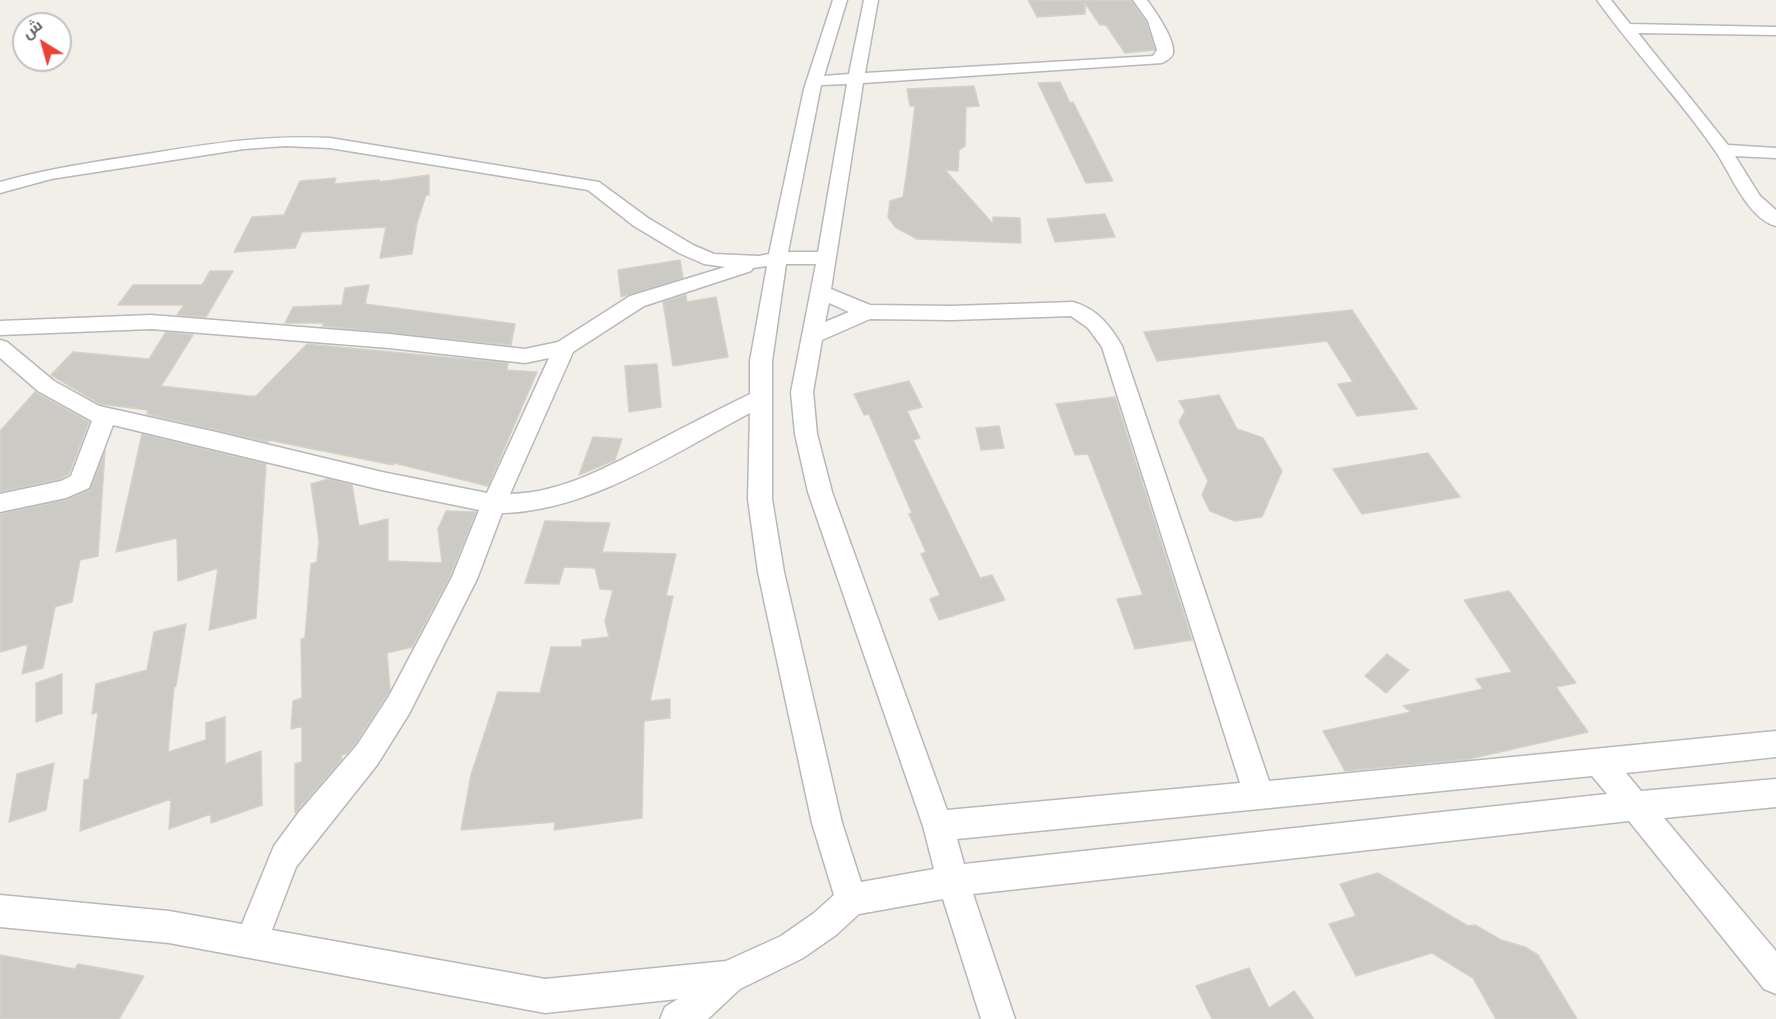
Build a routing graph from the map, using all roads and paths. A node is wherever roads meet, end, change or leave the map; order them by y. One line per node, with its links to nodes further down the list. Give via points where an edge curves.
1 (840, 0): 8 (street)
2 (871, 0): 7 (street)
3 (1140, 0): 7 (street, via 1155,21 1165,50 1157,60)
4 (1604, 0): 5 (street)
5 (1626, 28): 6 (street); 9 (street)
6 (1776, 31)
7 (856, 79): 8 (street); 13 (street)
8 (815, 81): 14 (street)
9 (1723, 150): 10 (street); 12 (street, via 1753,199)
10 (1776, 153)
11 (0, 188): 14 (street, via 49,174 243,144 330,143 593,186 641,222 711,260)
12 (1776, 220)
13 (826, 258): 14 (street); 15 (street)
14 (769, 260): 20 (street, via 638,301); 21 (street)
15 (821, 292): 16 (street); 18 (street)
16 (867, 312): 18 (street); 28 (street, via 1073,309 1092,318 1112,346)
17 (0, 328): 20 (street, via 151,322 525,356)
18 (812, 337): 30 (street, via 802,392 814,469)
19 (0, 347): 22 (street, via 46,387)
20 (564, 348): 24 (street)
21 (760, 398): 24 (street, via 610,476 556,497); 32 (street, via 760,499 771,572 827,823)
22 (105, 416): 23 (street, via 81,482 66,489); 24 (street)
23 (0, 503)
24 (495, 504): 34 (street, via 464,579 399,705 367,755 285,857)
25 (1776, 744): 26 (street)
26 (1598, 761): 28 (street); 29 (street)
27 (1776, 793): 29 (street)
28 (1259, 796): 30 (street)
29 (1633, 806): 31 (street); 36 (street)
30 (938, 826): 31 (street)
31 (953, 881): 32 (street); 38 (street)
32 (851, 900): 35 (street, via 792,947)
33 (0, 911): 34 (street, via 169,927)
34 (251, 942): 35 (street, via 545,996)
35 (728, 977): 37 (street)
36 (1776, 977)
37 (677, 1019)
38 (998, 1019)

